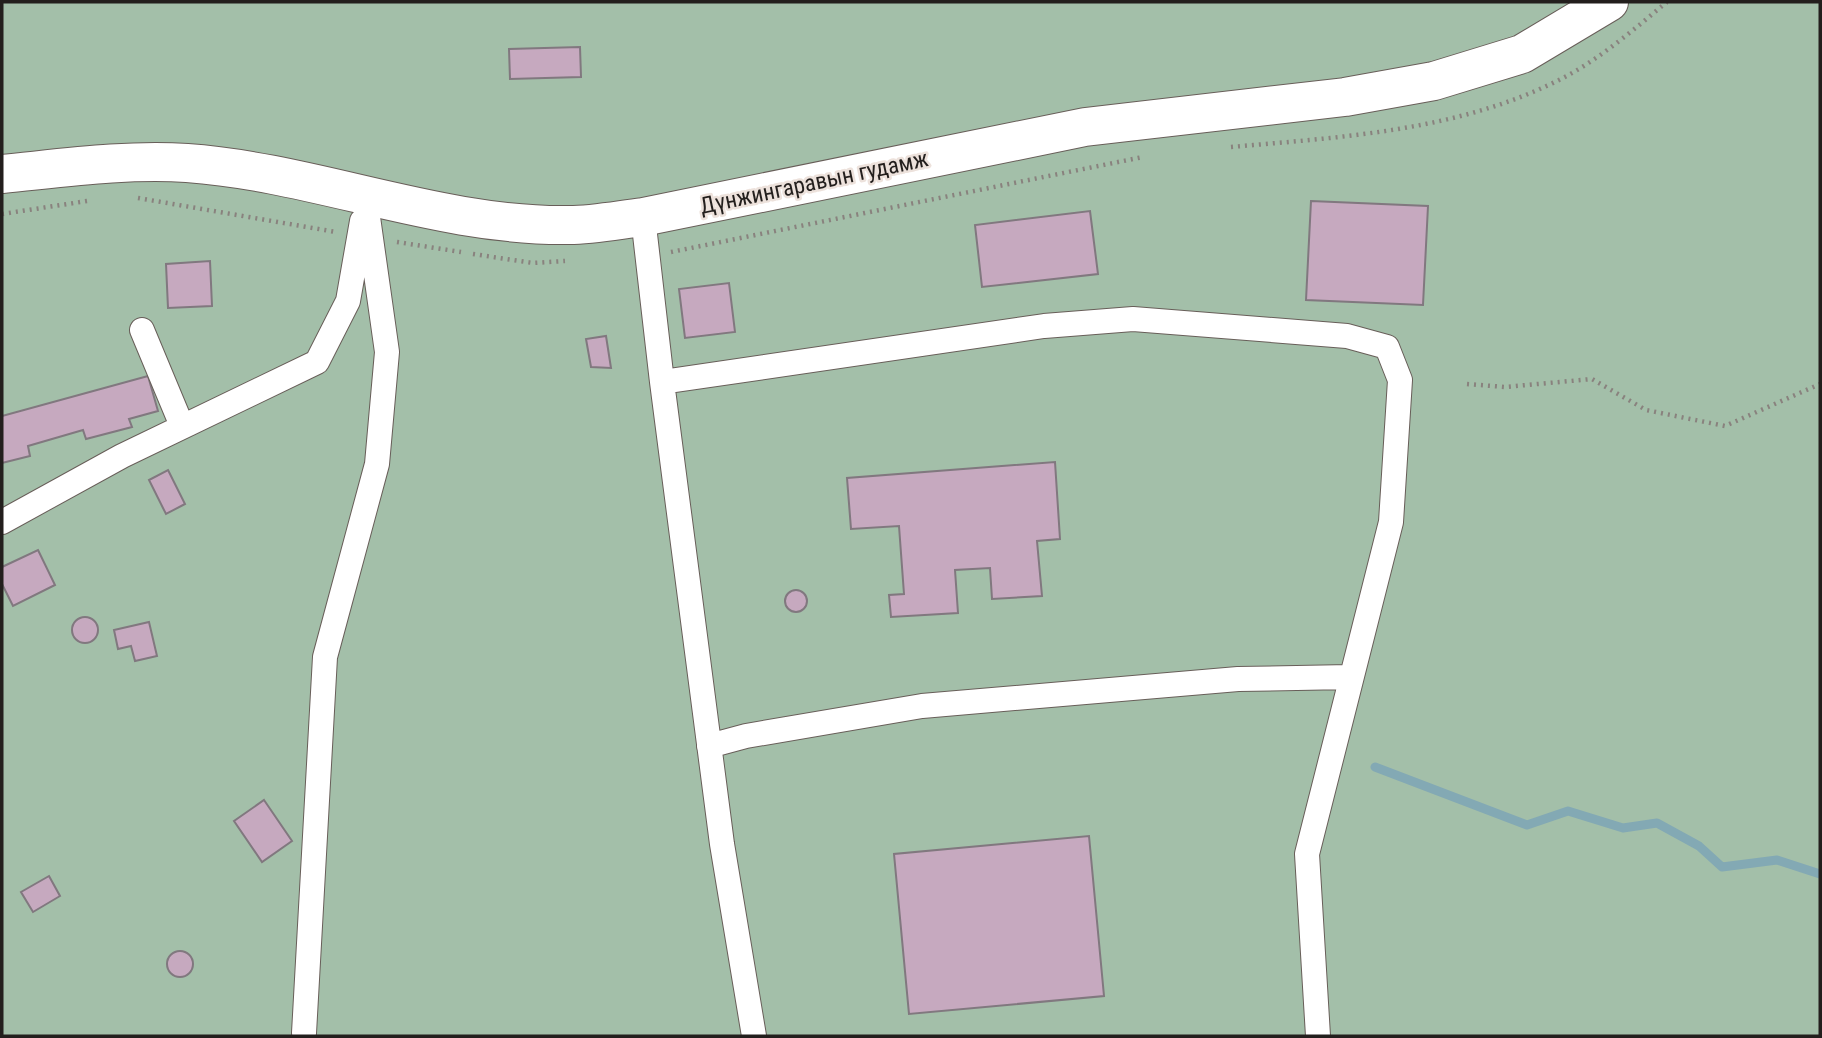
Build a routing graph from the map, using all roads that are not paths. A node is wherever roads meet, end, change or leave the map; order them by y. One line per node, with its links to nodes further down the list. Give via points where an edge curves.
1 (1609, 2): 4 (main road, Дүнжингаравын гудамж, via 1522,54 1434,80 1345,97 1085,127)
2 (2, 174): 3 (main road, Дүнжингаравын гудамж, via 88,165 186,163 268,174)
3 (365, 196): 4 (main road, Дүнжингаравын гудамж, via 487,218 569,225); 7 (street, via 348,301 317,362); 11 (street, via 387,352 377,464 325,657)
4 (643, 217): 6 (street)
5 (142, 330): 7 (street)
6 (662, 382): 9 (street, via 1044,326 1133,319 1347,336 1387,347 1400,380 1391,522); 10 (street)
7 (182, 426): 8 (street)
8 (2, 522)
9 (1350, 677): 10 (street, via 1238,679 922,706); 13 (street, via 1307,854)
10 (709, 746): 12 (street)
11 (304, 1033)
12 (754, 1036)
13 (1318, 1036)

